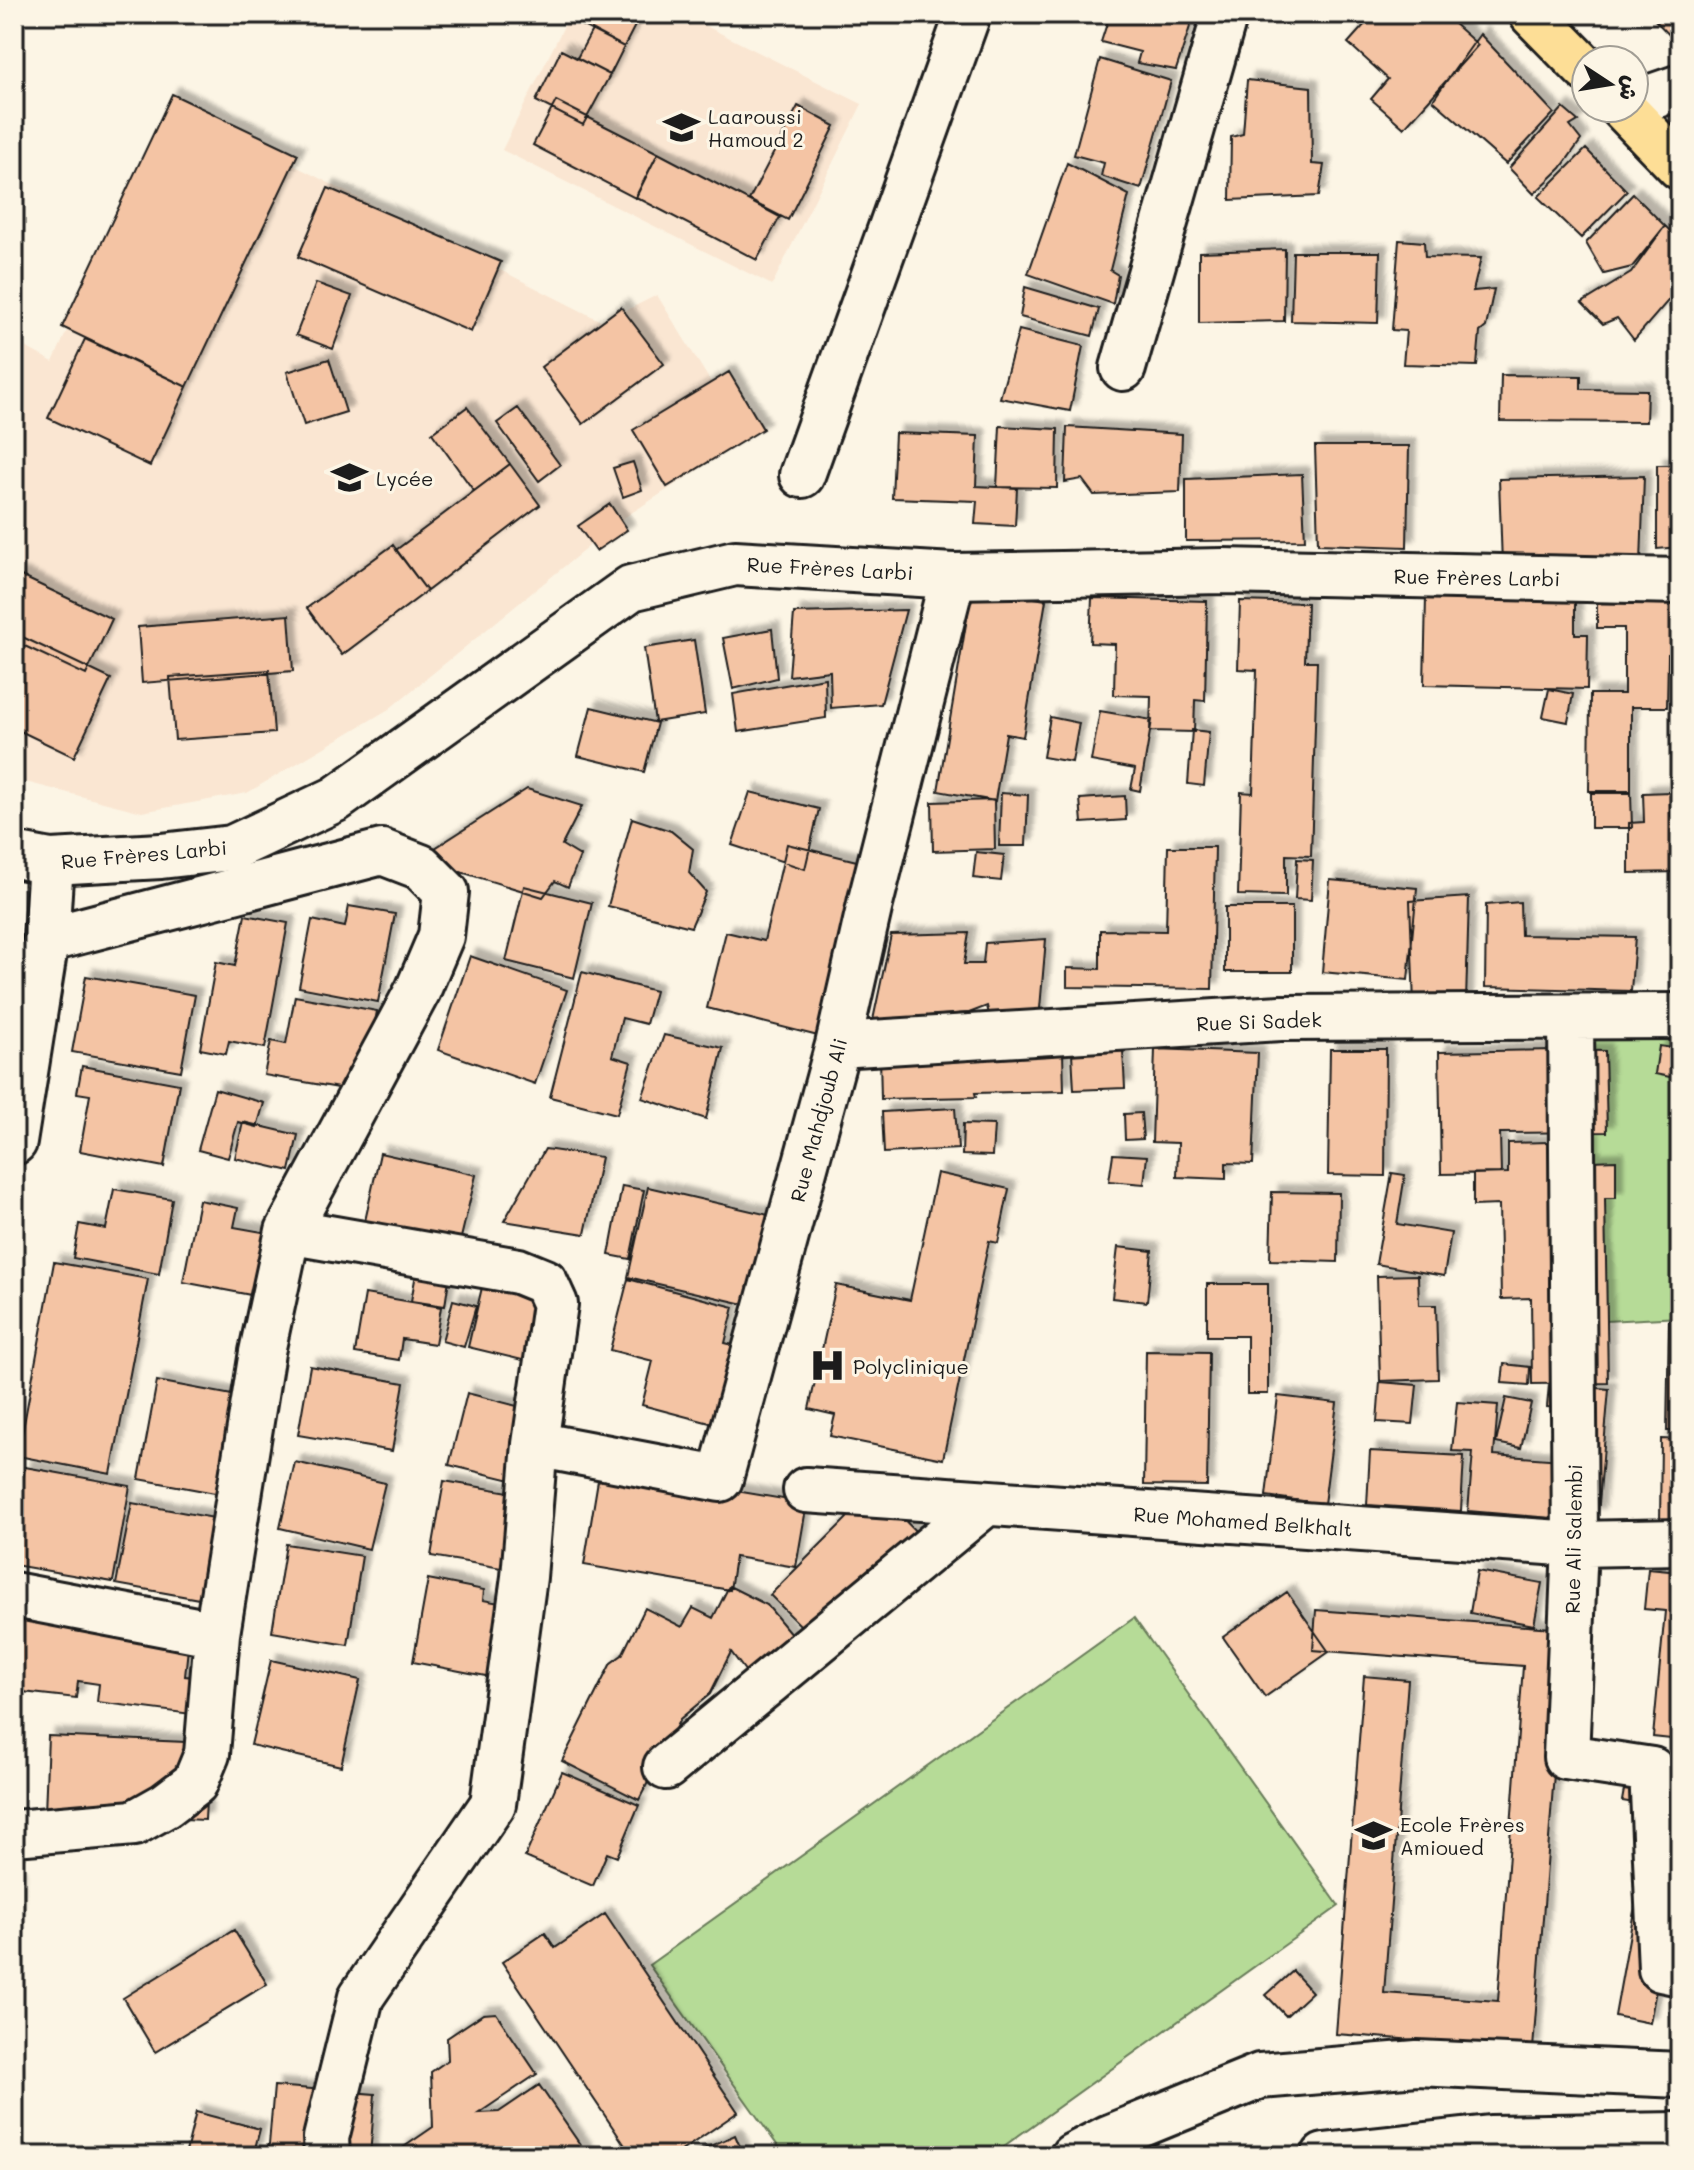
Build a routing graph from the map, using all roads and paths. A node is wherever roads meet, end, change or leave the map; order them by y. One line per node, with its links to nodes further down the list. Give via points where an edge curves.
1 (968, 14): 10 (street)
2 (1225, 14): 9 (street)
3 (1532, 14): 4 (main road)
4 (1570, 53)
5 (1680, 87): 6 (street)
6 (1650, 97)
7 (1638, 124): 8 (main road)
8 (1680, 167)
9 (1123, 368)
10 (802, 475)
11 (953, 576): 12 (street, Rue Frères Larbi, via 1223,571); 13 (street, Rue Frères Larbi, via 735,563 631,588 336,799 232,848 161,856); 17 (street, Rue Mahdjoub Ali)
12 (1680, 581)
13 (33, 858): 14 (street)
14 (46, 940): 18 (street); 19 (street, via 382,852 421,867 446,892 441,936 418,990)
15 (1680, 1016): 16 (street, Rue Si Sadek)
16 (1571, 1017): 17 (street, Rue Si Sadek, via 1281,1018); 24 (street, Rue Ali Salembi)
17 (838, 1045): 20 (street, Rue Mahdjoub Ali, via 720,1479)
18 (14, 1142)
19 (288, 1231): 20 (street, via 518,1271 545,1282 555,1304); 26 (street, via 262,1352)
20 (535, 1444): 32 (street, via 524,1577 493,1804 361,1997 326,2138)
21 (806, 1490): 22 (street, Rue Mohamed Belkhalt)
22 (986, 1503): 24 (street, Rue Mohamed Belkhalt); 27 (street)
23 (1680, 1542): 24 (street, Rue Mohamed Belkhalt)
24 (1575, 1544): 29 (street, Rue Ali Salembi, via 1566,1757 1652,1770 1661,1969)
25 (14, 1595): 26 (street)
26 (217, 1634): 28 (street, via 207,1754 195,1783 134,1823)
27 (666, 1767)
28 (14, 1833)
29 (1680, 1973)
30 (1680, 2075): 33 (street, via 1417,2063 1260,2076)
31 (1680, 2135): 34 (street, via 1490,2138)
32 (327, 2156)
33 (1073, 2156)
34 (1324, 2156)

